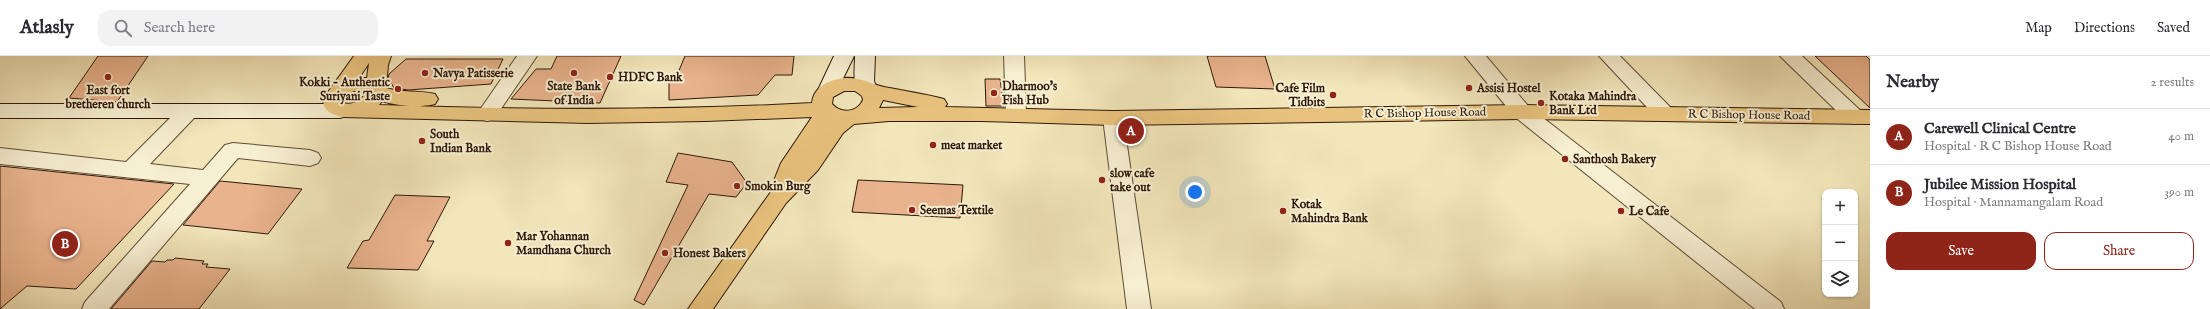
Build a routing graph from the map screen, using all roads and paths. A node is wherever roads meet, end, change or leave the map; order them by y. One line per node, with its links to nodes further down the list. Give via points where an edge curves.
1 (364, 56): 13 (main road)
2 (380, 56): 10 (main road)
3 (527, 56): 17 (street)
4 (844, 56): 12 (street)
5 (865, 56): 11 (street, via 864,81)
6 (1014, 56): 20 (street)
7 (1475, 56): 16 (street)
8 (1609, 56): 19 (street)
9 (1790, 56): 21 (street)
10 (377, 90): 13 (main road, via 376,97 366,106); 17 (main road, via 392,97 442,100)
11 (868, 90): 12 (main road, via 844,84); 18 (main road); 22 (main road, via 872,95 872,106)
12 (825, 101): 17 (main road, via 730,115); 22 (main road, via 838,118); 28 (main road, via 792,163)
13 (341, 103): 15 (street, via 247,111); 17 (main road, via 434,114)
14 (0, 111): 15 (street)
15 (189, 111): 26 (street)
16 (1522, 112): 19 (main road, R C Bishop House Road); 23 (main road, R C Bishop House Road); 32 (street)
17 (487, 114)
18 (981, 114): 20 (main road, R C Bishop House Road); 22 (main road, via 889,114)
19 (1665, 114): 21 (main road, R C Bishop House Road)
20 (1016, 115): 23 (main road, R C Bishop House Road)
21 (1862, 117)
22 (851, 118): 28 (main road, via 836,128 810,164)
23 (1113, 118): 31 (street)
24 (0, 156): 26 (street)
25 (310, 158): 27 (street, via 233,150)
26 (132, 169): 27 (street)
27 (208, 178): 29 (street)
28 (778, 197): 30 (main road)
29 (94, 309)
30 (700, 309)
31 (1139, 309)
32 (1772, 309)

